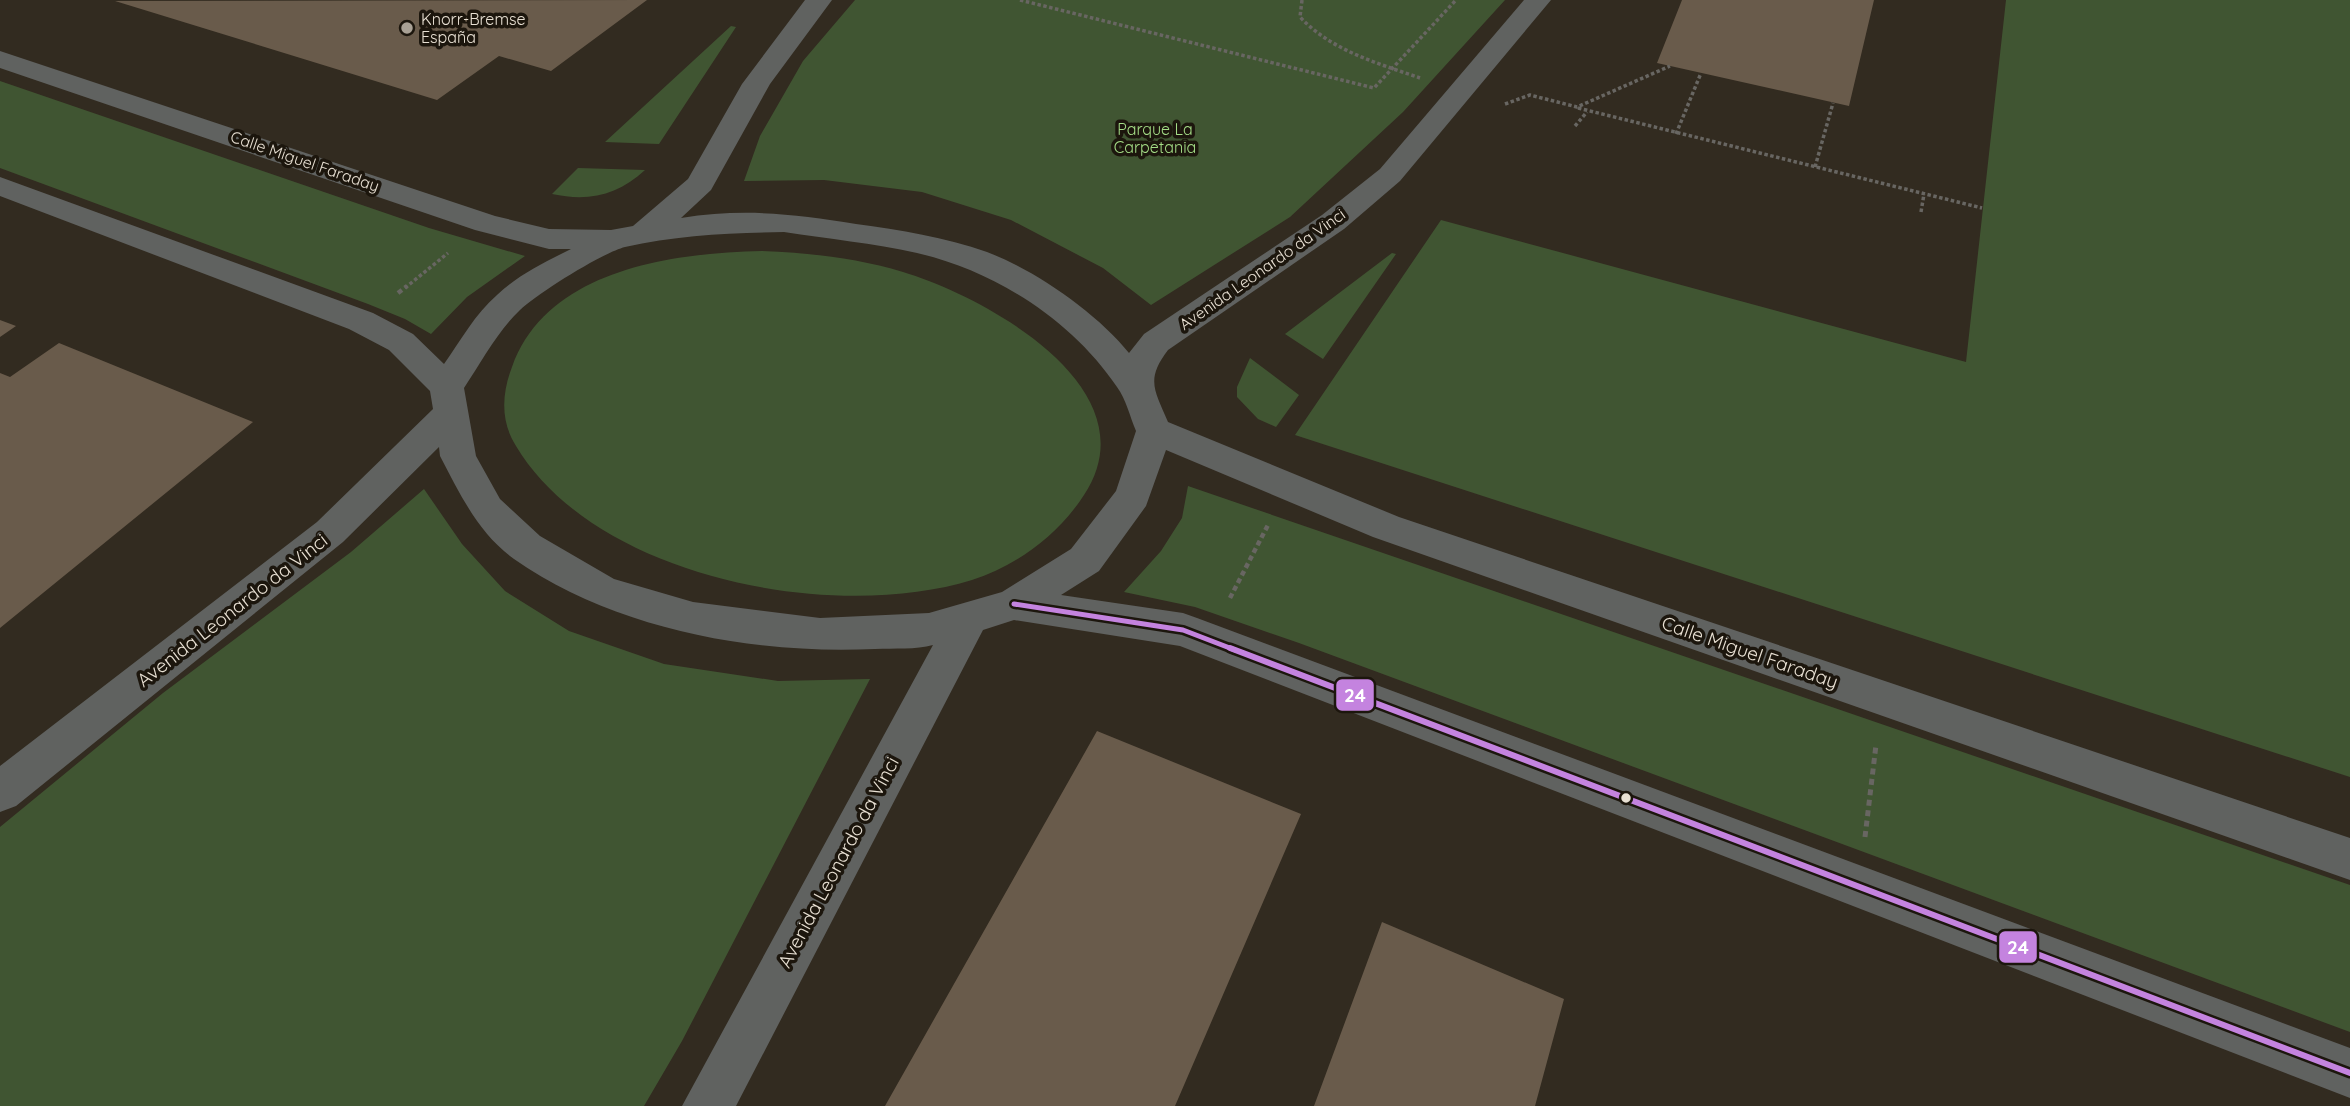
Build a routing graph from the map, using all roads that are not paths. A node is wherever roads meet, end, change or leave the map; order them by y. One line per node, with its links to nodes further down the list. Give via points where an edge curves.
1 (819, 0): 5 (street, via 756,85 700,184 681,203)
2 (1538, 0): 6 (street, Avenida Leonardo da Vinci, via 1390,175 1333,222 1157,342 1139,364)
3 (0, 59): 5 (street, Calle Miguel Faraday, via 486,223 549,239)
4 (0, 186): 7 (street, via 361,321 401,342)
5 (628, 236): 6 (street, via 706,224 784,222 918,243 977,260 1047,297 1104,345); 7 (street, Avenida Leonardo da Vinci, via 541,278 509,302 488,325)
6 (1135, 385): 8 (street)
7 (449, 400): 10 (street, via 458,456 487,509 526,547 602,591 693,618 820,635 929,630); 11 (street, Avenida Leonardo da Vinci, via 330,532)
8 (1154, 431): 9 (street, via 1133,496 1085,560); 12 (street, Calle Miguel Faraday, via 1386,527)
9 (1014, 604): 10 (street); 13 (street, via 1183,629)
10 (969, 618): 14 (street, Avenida Leonardo da Vinci)
11 (0, 792)
12 (2350, 859)
13 (2350, 1073)
14 (708, 1106)

